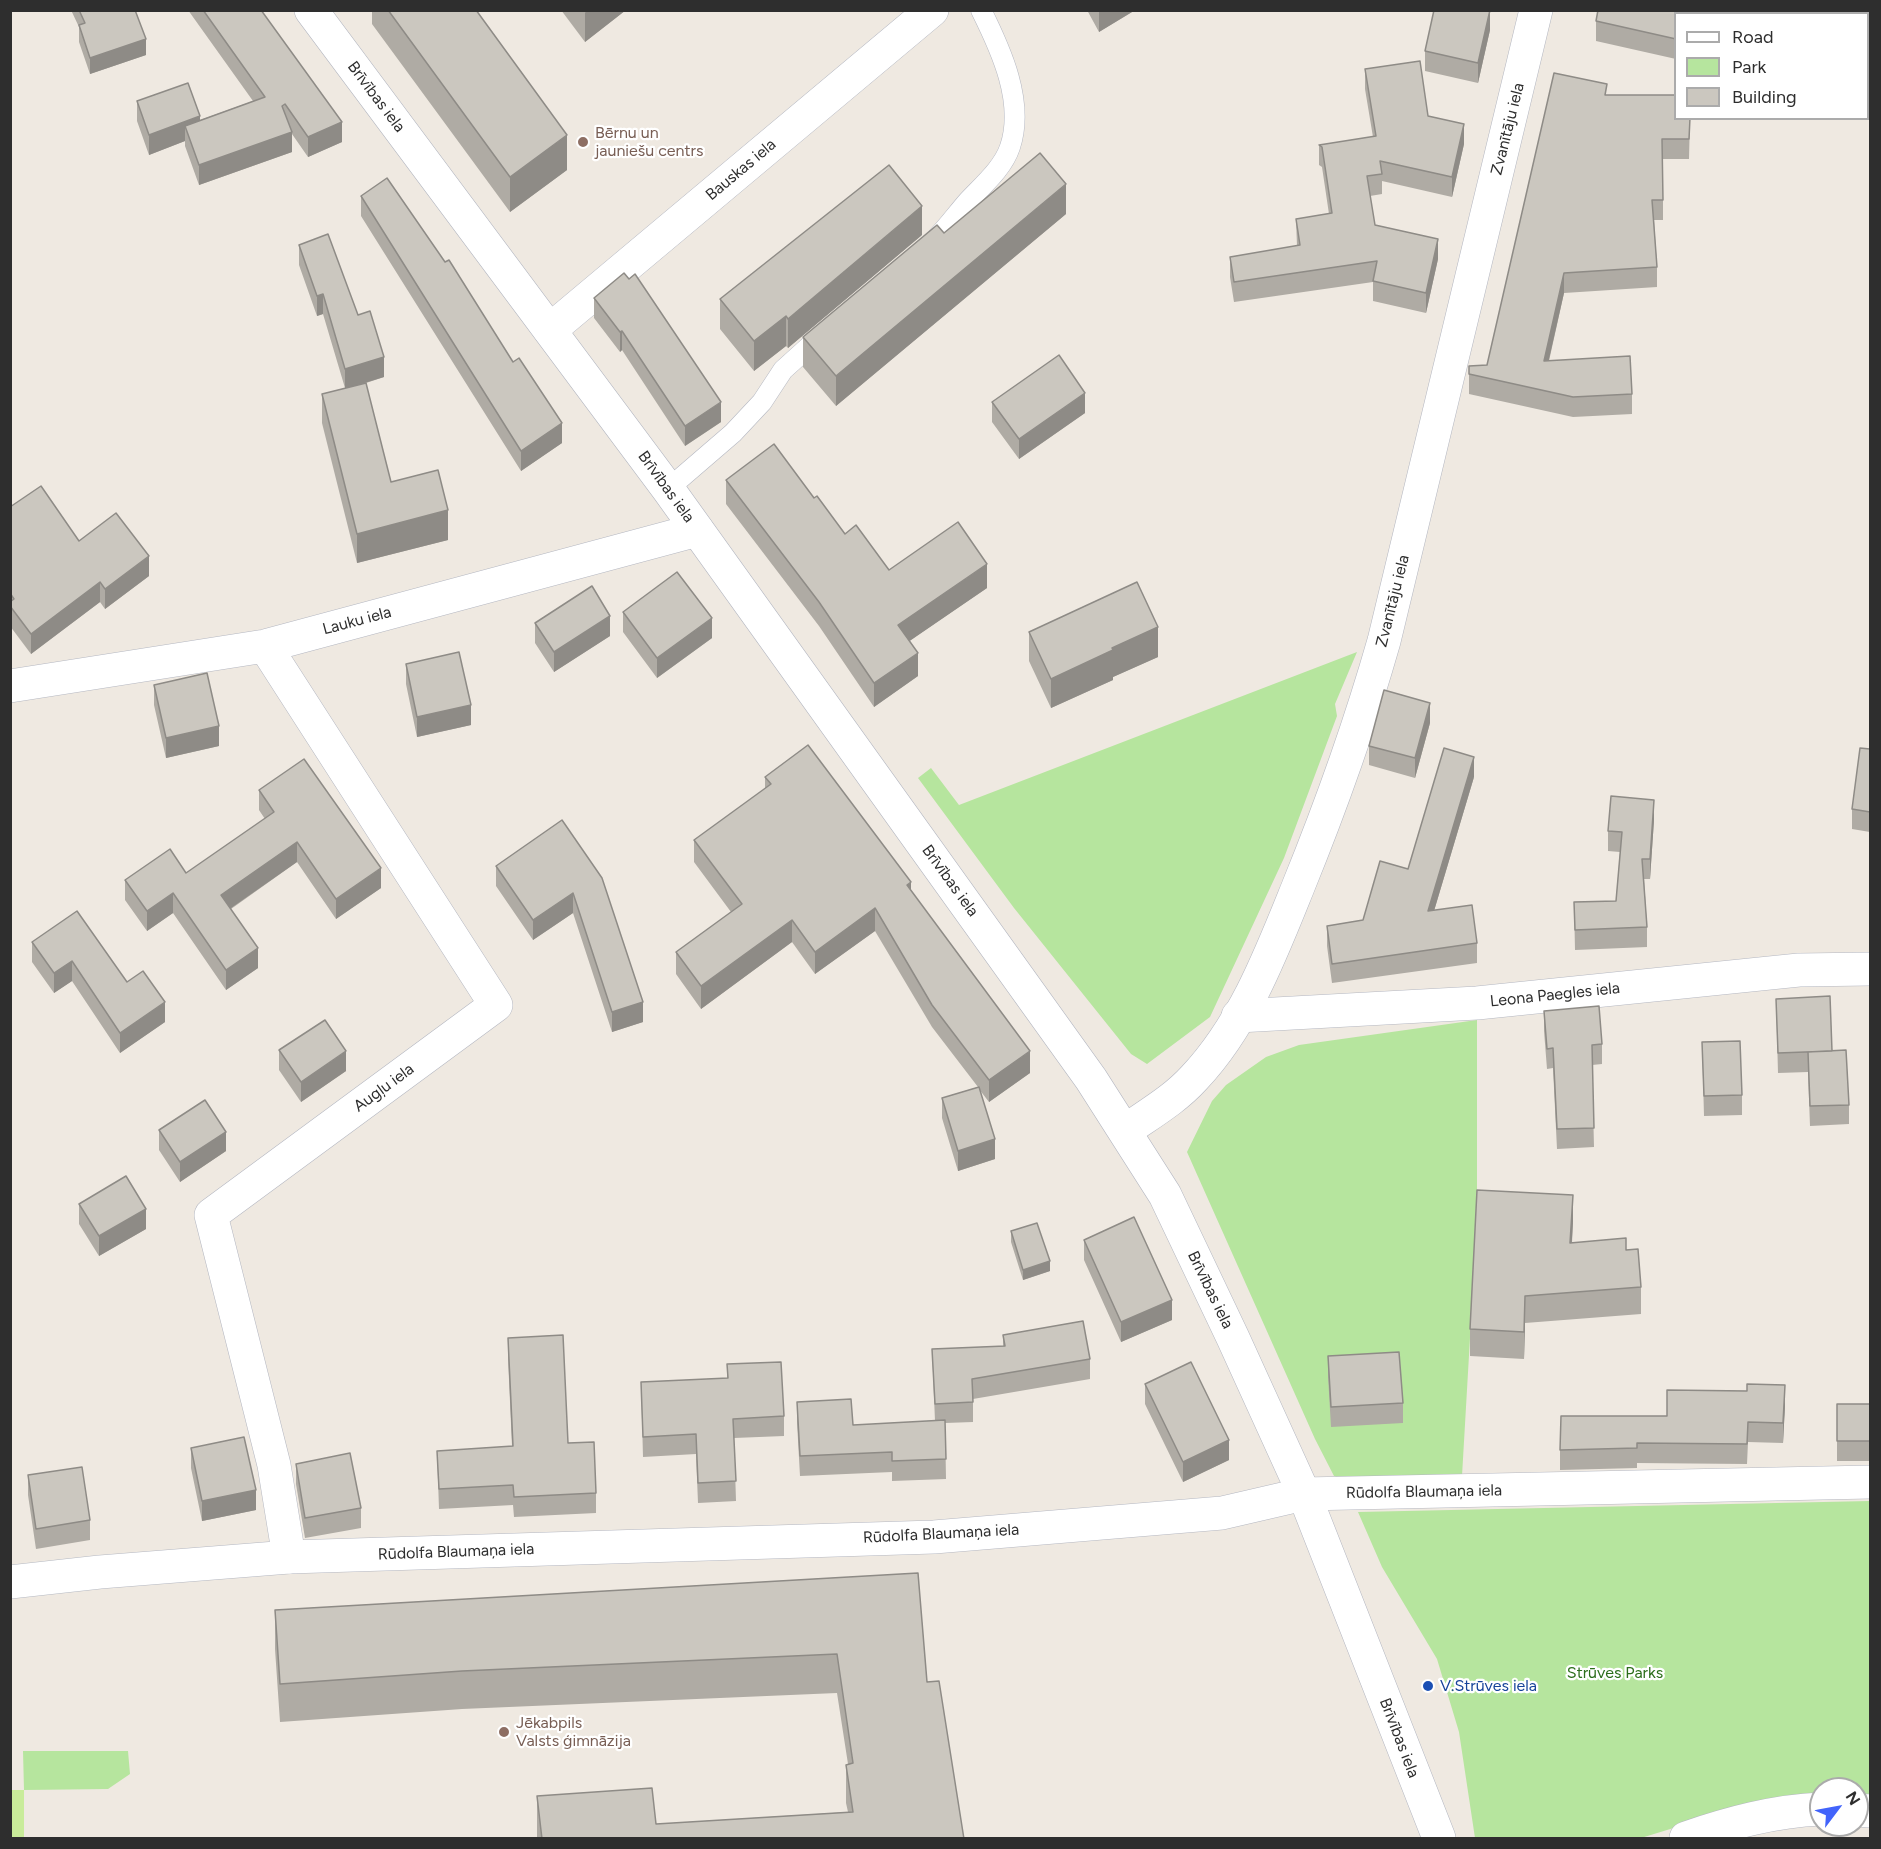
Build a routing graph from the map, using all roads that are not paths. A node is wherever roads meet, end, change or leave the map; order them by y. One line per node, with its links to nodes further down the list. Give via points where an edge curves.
1 (311, 10): 7 (street, Brīvības iela)
2 (932, 10): 7 (street, Bauskas iela)
3 (981, 10): 5 (lane, via 1012,93 1014,128 1010,148 999,167)
4 (1536, 10): 13 (street, Zvanītāju iela, via 1387,630 1362,715 1268,962)
5 (912, 259)
6 (835, 323): 8 (lane, via 783,370 762,402 733,433)
7 (550, 330): 8 (street, Brīvības iela)
8 (668, 489): 9 (street, Brīvības iela)
9 (697, 530): 10 (street, Lauku iela); 14 (street, Brīvības iela)
10 (265, 646): 11 (street, Lauku iela); 17 (street, Augļu iela, via 496,1005 211,1215 274,1465)
11 (10, 686)
12 (1870, 969): 13 (street, Leona Paegles iela, via 1799,970 1477,1003)
13 (1238, 1016): 14 (street, Zvanītāju iela, via 1219,1048 1174,1099)
14 (1125, 1131): 16 (street, Brīvības iela, via 1165,1195)
15 (1870, 1482): 16 (street, Rūdolfa Blaumaņa iela)
16 (1304, 1494): 17 (street, Rūdolfa Blaumaņa iela, via 1222,1513 934,1537); 20 (street, Brīvības iela)
17 (289, 1557): 18 (street, Rūdolfa Blaumaņa iela)
18 (10, 1582)
19 (1809, 1809): 21 (street, via 1730,1823)
20 (1439, 1839)
21 (1686, 1839)

